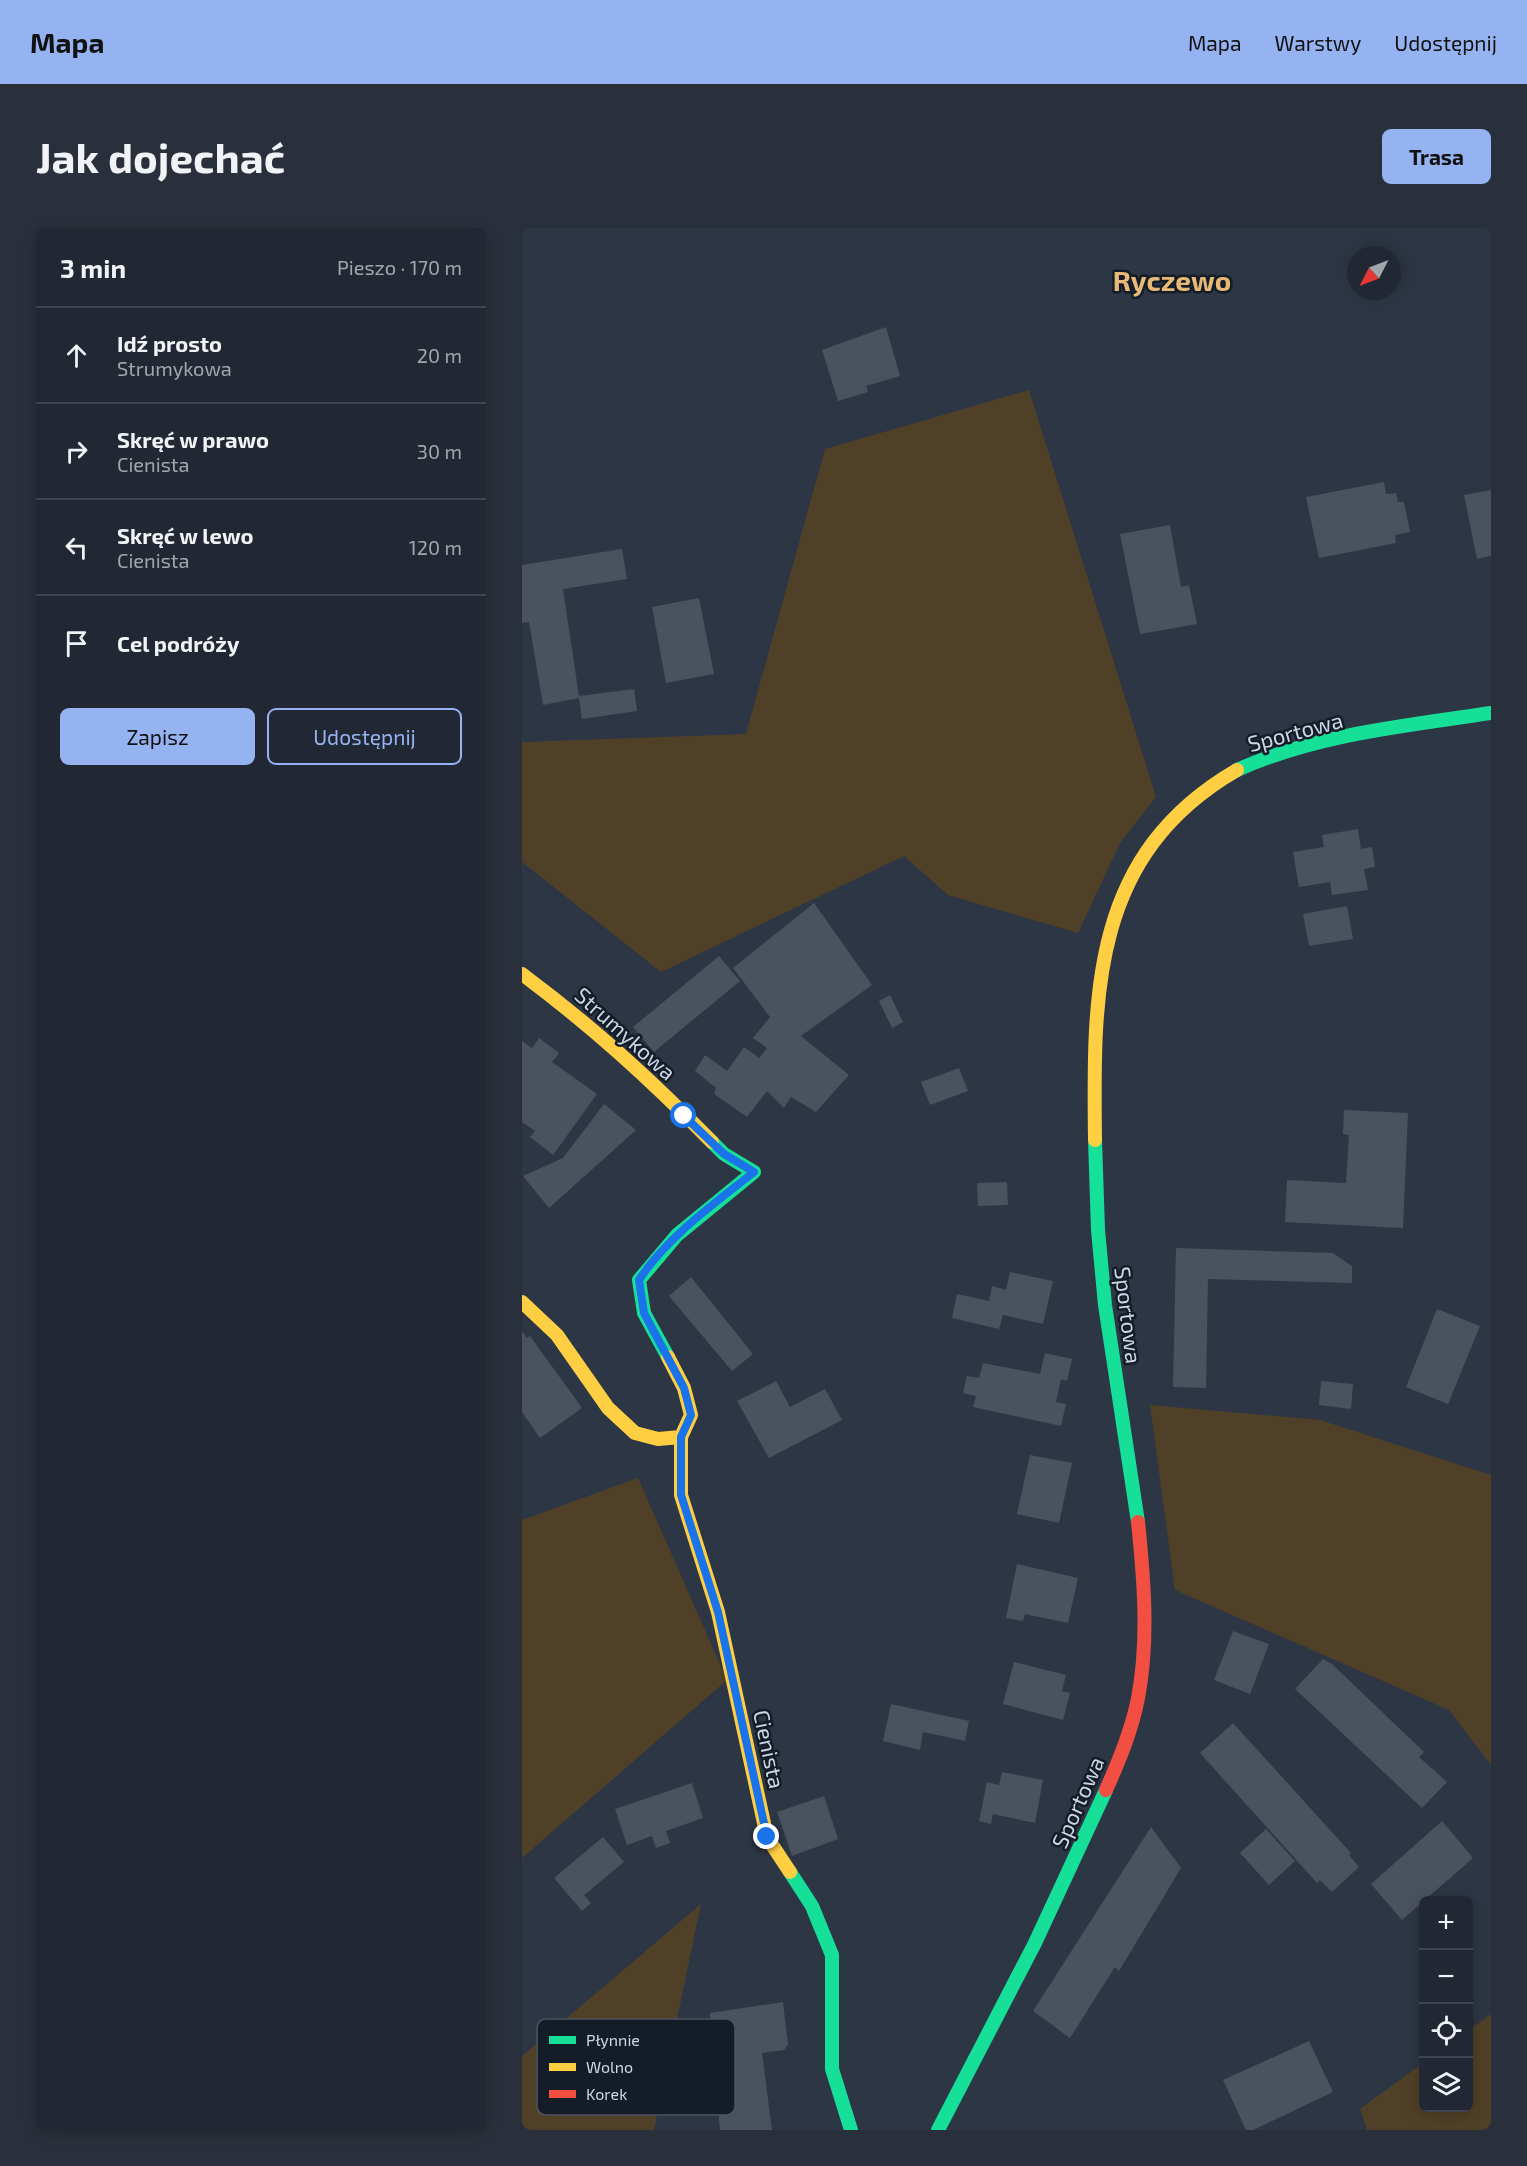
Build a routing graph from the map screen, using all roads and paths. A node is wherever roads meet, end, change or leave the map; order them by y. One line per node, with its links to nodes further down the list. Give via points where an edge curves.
1 (1491, 713): 7 (street, Sportowa, via 1308,744 1243,767 1211,784 1183,806 1141,862 1108,936 1096,1006 1095,1189 1105,1304 1143,1580 1140,1686 1118,1764 1064,1884)
2 (522, 974): 3 (street, Strumykowa, via 642,1071 724,1154)
3 (754, 1172): 5 (street, Cienista, via 683,1229 654,1258 639,1280 644,1313 684,1388 689,1406 691,1415)
4 (522, 1302): 5 (street, via 556,1335 608,1408 635,1433 658,1439)
5 (681, 1437): 6 (street, Cienista, via 681,1495 718,1612 767,1837 812,1906 832,1955 832,2069)
6 (851, 2130)
7 (938, 2130)

